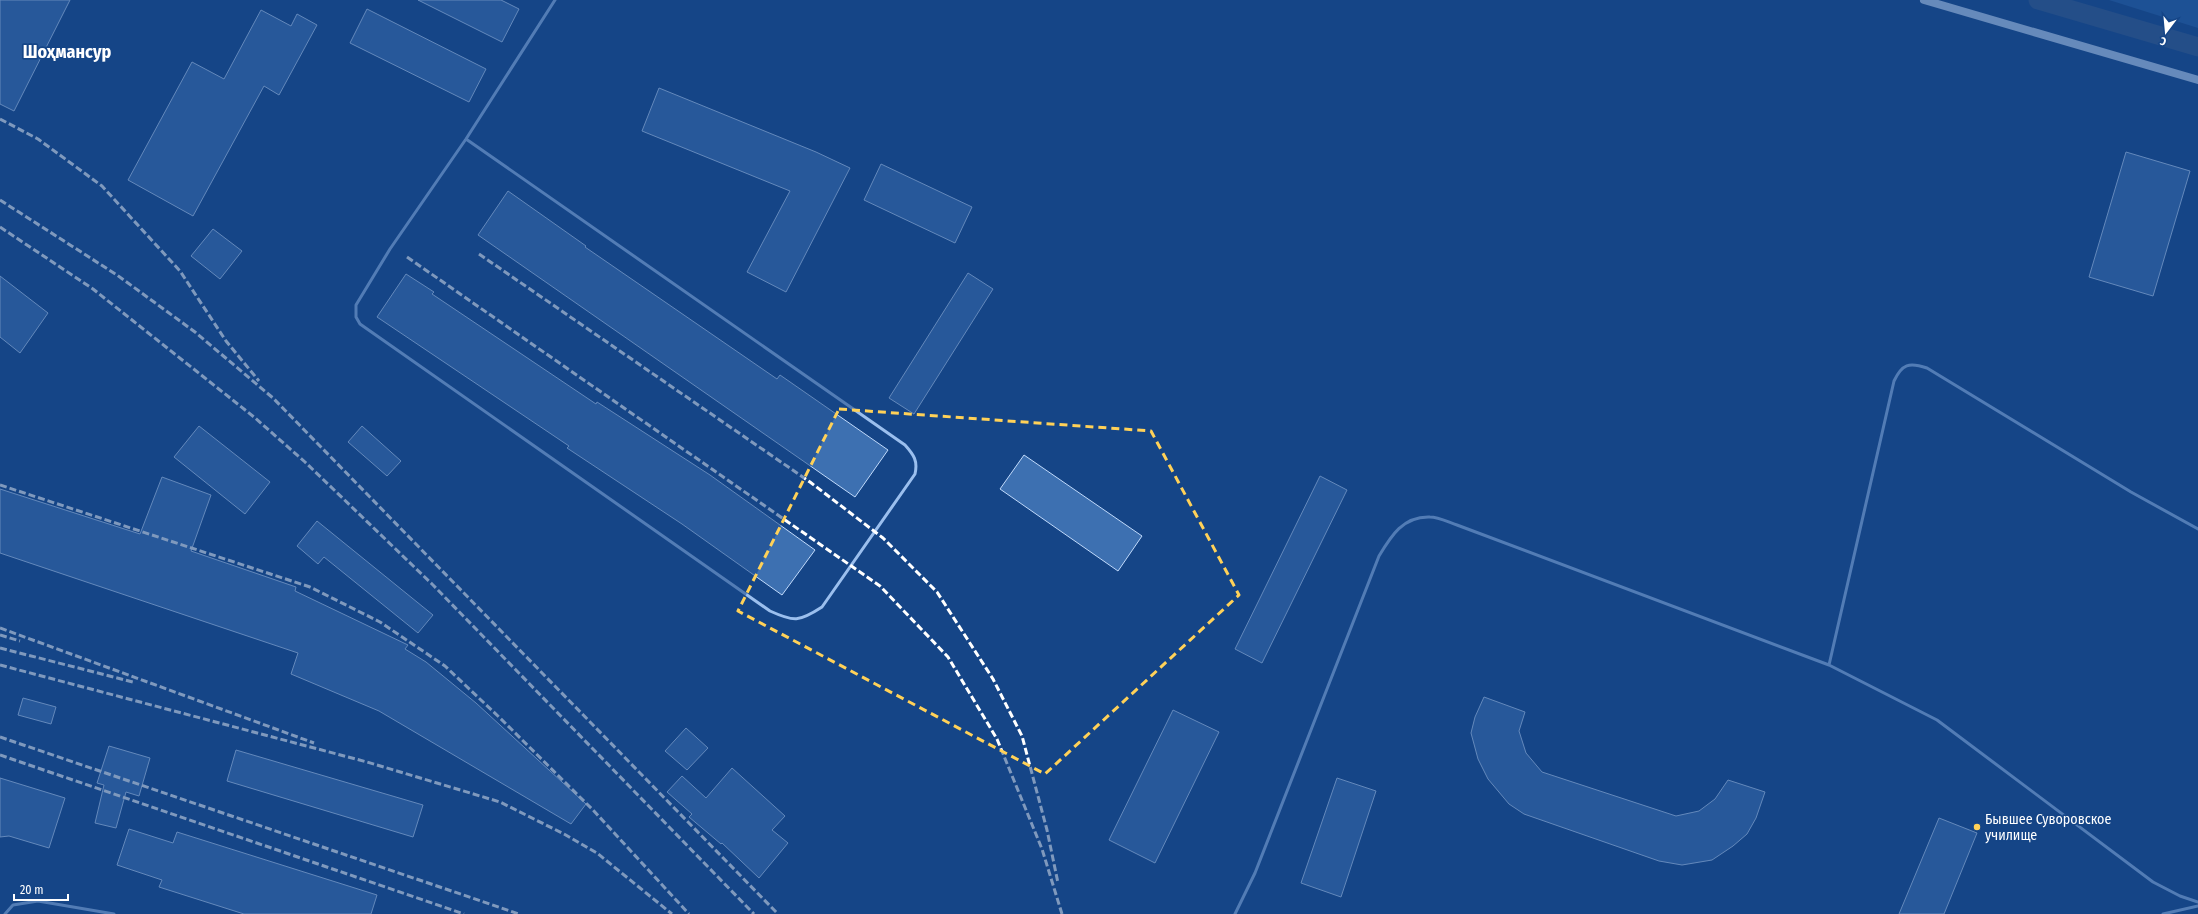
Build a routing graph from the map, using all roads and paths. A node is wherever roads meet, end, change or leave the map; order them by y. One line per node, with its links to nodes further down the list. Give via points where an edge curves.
1 (555, 0): 5 (lane)
2 (1924, 0): 3 (street)
3 (1936, 2): 4 (street)
4 (2198, 80)
5 (466, 139): 5 (lane, via 393,243 356,305 356,316 360,324 770,611 788,619 805,618 822,607 915,474 917,463 912,453)
6 (2198, 529): 7 (lane, via 2131,492 1927,368 1916,364 1906,366 1899,370 1894,381)
7 (1829, 666): 8 (lane, via 1937,720 2153,882); 12 (lane, via 1456,525 1430,517 1404,522 1379,556 1255,873)
8 (2198, 902)
9 (2198, 906): 13 (lane)
10 (6, 914): 11 (lane, via 13,904 38,901)
11 (114, 914)
12 (1235, 914)
13 (2163, 914)

